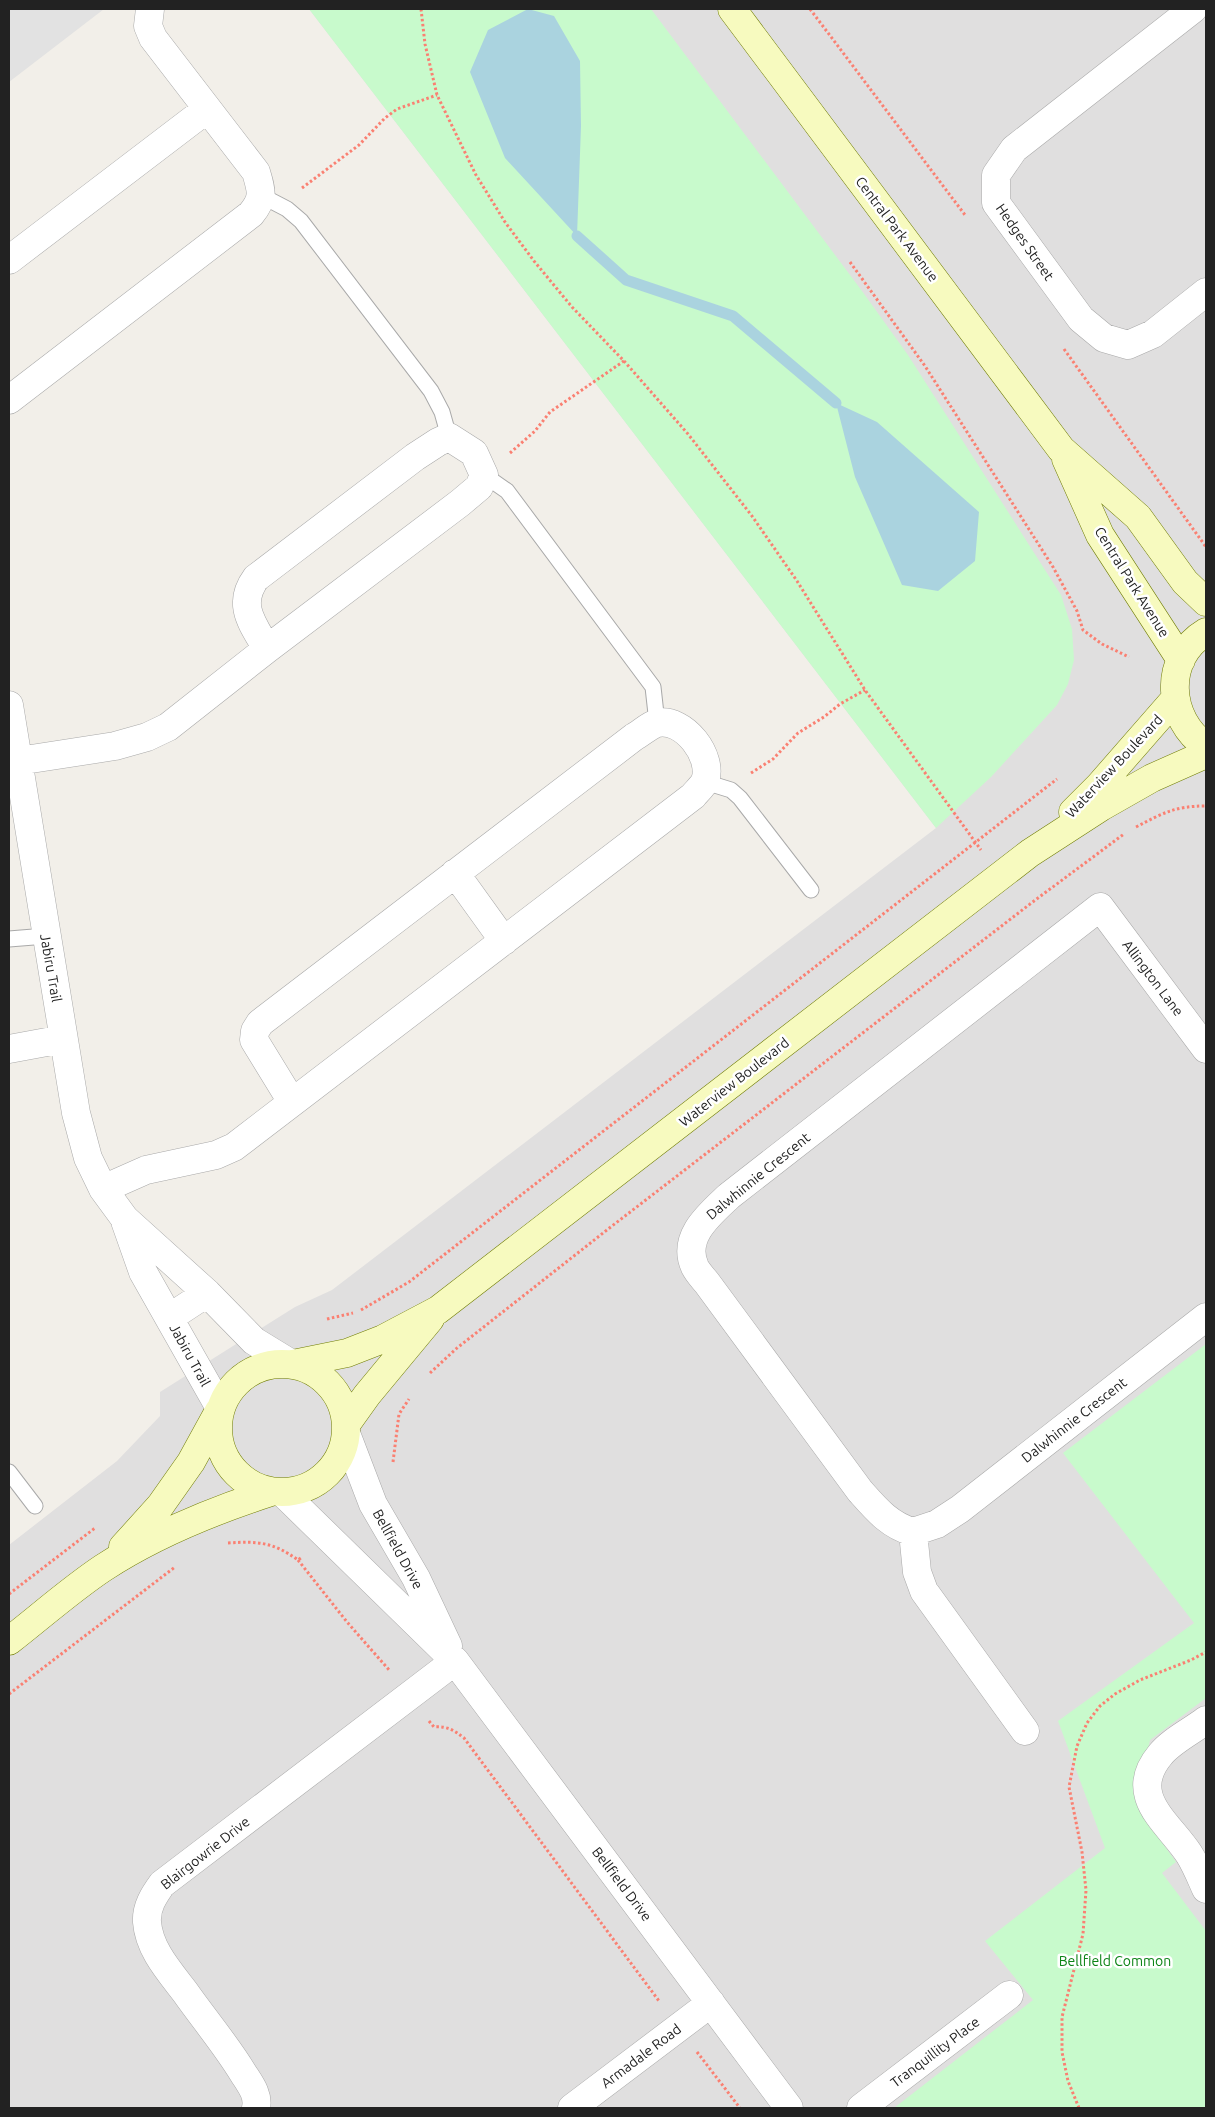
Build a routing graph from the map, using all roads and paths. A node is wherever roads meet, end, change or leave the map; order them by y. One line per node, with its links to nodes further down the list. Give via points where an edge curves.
1 (150, 9): 6 (street, via 148,26 152,38)
2 (421, 9): 5 (path)
3 (732, 9): 14 (street, Central Park Avenue)
4 (1193, 9): 10 (street, Hedges Street, via 1014,149 996,175 996,203 1081,319 1104,338 1128,345 1153,334)
5 (437, 95): 7 (path, via 397,109 359,145 310,182); 11 (path, via 476,175 505,222 572,307)
6 (207, 109): 7 (street, via 256,172); 8 (street)
7 (269, 200): 12 (street, via 258,205); 13 (lane, via 301,221 431,391 442,412)
8 (9, 260)
9 (850, 262): 19 (path, via 925,366 1053,567 1077,611 1083,630)
10 (1206, 292)
11 (624, 361): 15 (path, via 550,412 535,431); 21 (path, via 688,434 752,516)
12 (9, 400)
13 (449, 437): 15 (street, via 474,453); 18 (street, via 415,457 256,578 248,589 246,604 249,617)
14 (1061, 449): 16 (street, Central Park Avenue, via 1138,517 1185,582); 20 (street, Central Park Avenue, via 1100,535)
15 (484, 475): 18 (street, via 479,487 460,503); 24 (lane, via 507,491 653,687)
16 (1206, 602)
17 (1206, 632): 20 (street, via 1190,646)
18 (267, 649): 27 (street, via 168,727 147,737)
19 (1129, 657)
20 (1181, 660): 22 (street, via 1175,679)
21 (865, 690): 30 (path, via 798,733 773,759); 34 (path)
22 (1175, 699): 25 (street, via 1182,720 1195,739); 35 (street, Waterview Boulevard, via 1099,786)
23 (9, 706): 27 (street, Jabiru Trail)
24 (657, 723): 29 (street, via 676,725 687,732 707,766); 36 (street)
25 (1206, 746)
26 (1206, 754): 35 (street, Waterview Boulevard, via 1152,778)
27 (15, 766): 40 (street, Jabiru Trail)
28 (1064, 773): 34 (path)
29 (705, 782): 30 (lane); 42 (street, via 693,796)
30 (731, 790): 38 (lane)
31 (1206, 806): 32 (path, via 1182,807 1166,812)
32 (1133, 829)
33 (1125, 833): 55 (path, via 612,1226 457,1348)
34 (975, 842): 37 (path); 53 (path, via 408,1282 357,1312)
35 (1030, 853): 37 (street, Waterview Boulevard)
36 (455, 873): 42 (street); 46 (street, via 260,1022 254,1040)
37 (1001, 876): 50 (street, Waterview Boulevard)
38 (811, 890)
39 (1100, 907): 45 (street, Allington Lane); 64 (street, Dalwhinnie Crescent, via 729,1196 704,1220 695,1236 695,1266 712,1291 860,1491 885,1519)
40 (46, 936): 41 (lane); 43 (street, Jabiru Trail)
41 (9, 939)
42 (504, 941): 46 (street)
43 (64, 1039): 44 (street); 47 (street, Jabiru Trail, via 78,1129)
44 (9, 1049)
45 (1206, 1049)
46 (292, 1102): 47 (street, via 216,1155 146,1170)
47 (104, 1189): 48 (street, Jabiru Trail)
48 (125, 1219): 49 (street, Jabiru Trail); 52 (street, Jabiru Trail, via 143,1272)
49 (208, 1293): 52 (street); 54 (street, Jabiru Trail, via 254,1341)
50 (438, 1310): 54 (street, Waterview Boulevard, via 383,1339 347,1353); 58 (street, Waterview Boulevard, via 367,1395)
51 (1206, 1316): 64 (street, Dalwhinnie Crescent, via 960,1510 937,1524)
52 (169, 1318): 57 (street, Jabiru Trail)
53 (327, 1319)
54 (291, 1364): 57 (street, via 268,1365 247,1373 231,1389); 58 (street, via 313,1372 330,1384 342,1403)
55 (424, 1379)
56 (413, 1393): 61 (path, via 400,1414 390,1479)
57 (220, 1409): 60 (street, via 217,1431 222,1452 234,1471 250,1485); 69 (street, via 191,1462 160,1506)
58 (347, 1430): 60 (street, via 342,1454 332,1470 302,1490); 61 (street, Bellfield Drive)
59 (9, 1472): 62 (lane)
60 (277, 1493): 65 (street, Bellfield Drive); 69 (street, via 222,1508 167,1531)
61 (373, 1504): 73 (street, Bellfield Drive, via 416,1578)
62 (35, 1506)
63 (102, 1523): 70 (path)
64 (913, 1532): 77 (street, via 917,1572 924,1591)
65 (329, 1537): 67 (path); 73 (street, Bellfield Drive)
66 (223, 1544): 67 (path, via 254,1541 282,1548)
67 (298, 1560): 75 (path)
68 (178, 1565): 74 (path)
69 (103, 1568): 71 (street)
70 (9, 1594)
71 (9, 1641)
72 (1206, 1652): 87 (path, via 1115,1694 1087,1723 1077,1746 1069,1787 1086,1890 1083,1934 1062,2017 1062,2052 1068,2081)
73 (455, 1661): 75 (street, Blairgowrie Drive); 80 (street, Bellfield Drive)
74 (9, 1694)
75 (410, 1695): 81 (path, via 434,1727 444,1726 464,1738); 82 (street, Blairgowrie Drive, via 162,1884 151,1899 146,1920 150,1940 163,1964 240,2068 254,2091)
76 (1206, 1720): 78 (street, via 1161,1753 1146,1784 1149,1800 1190,1855)
77 (1025, 1731)
78 (1206, 1889)
79 (1009, 1995): 86 (street, Tranquillity Place)
80 (711, 2003): 81 (street, Armadale Road); 85 (street, Bellfield Drive)
81 (679, 2027): 83 (street, Armadale Road); 84 (path)
82 (256, 2108)
83 (572, 2108)
84 (740, 2108)
85 (788, 2108)
86 (861, 2108)
87 (1079, 2108)

